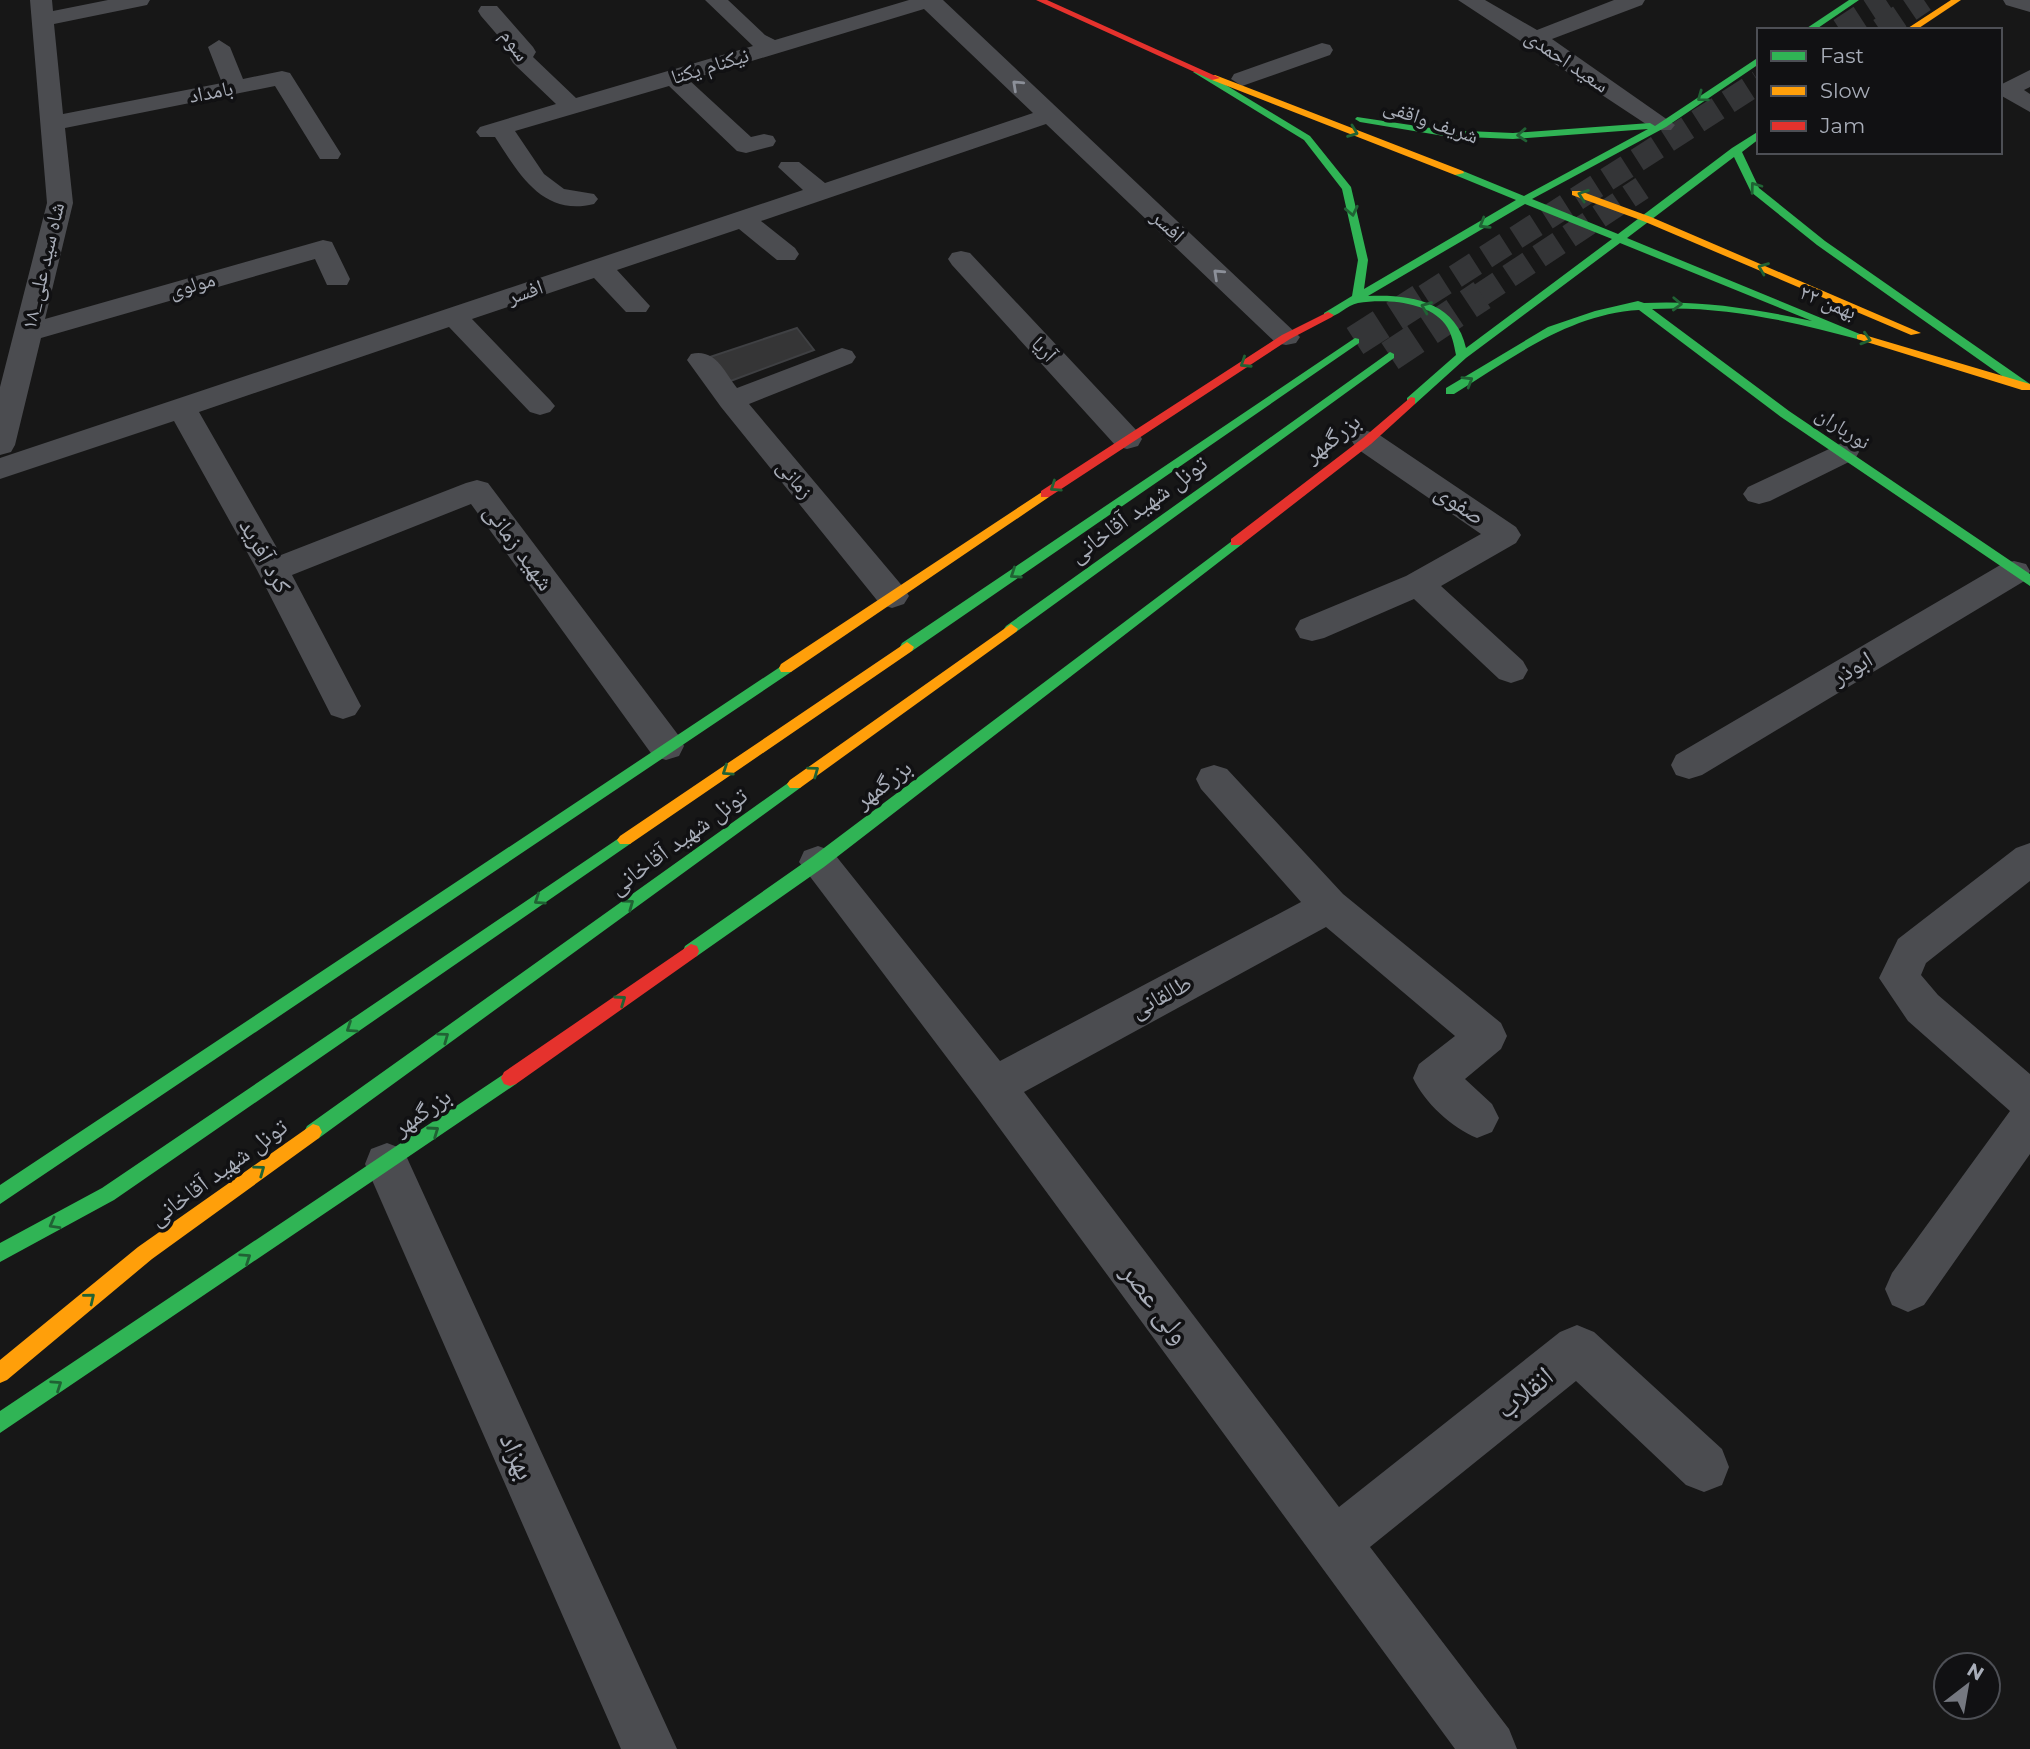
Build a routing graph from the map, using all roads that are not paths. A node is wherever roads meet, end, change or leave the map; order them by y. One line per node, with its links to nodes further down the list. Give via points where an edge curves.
1 (139, 0): 11 (street)
2 (716, 0): 17 (street, via 757,40)
3 (1040, 0): 21 (main road, شریف واقفی)
4 (1469, 0): 15 (street, سعید احمدی)
5 (1634, 0): 15 (street)
6 (1957, 0): 14 (main road)
7 (2014, 0): 10 (street)
8 (930, 1): 17 (street, نیکنام یکتا); 28 (street, افسر, one-way to 8)
9 (1845, 2): 13 (main road)
10 (2030, 6)
11 (42, 10): 30 (street, ۱۸_شاه سید علی)
12 (489, 10): 27 (street, سوم, via 525,52 522,58)
13 (1811, 28)
14 (1914, 28)
15 (1535, 38): 31 (street, سعید احمدی)
16 (219, 47): 25 (street)
17 (774, 47): 22 (street, نیکنام یکتا)
18 (1322, 50): 24 (street)
19 (1757, 61): 31 (main road, one-way to 31)
20 (2002, 66): 23 (street)
21 (1198, 72): 24 (main road, شریف واقفی); 42 (main road, شریف واقفی, one-way to 42); 50 (main road, one-way to 50, via 1307,138 1348,189 1363,260)
22 (673, 77): 27 (street, نیکنام یکتا); 33 (street, via 746,146)
23 (2030, 77): 26 (street, via 2007,90)
24 (1242, 79): 29 (main road, شریف واقفی)
25 (234, 88): 30 (street, بامداد); 36 (street, بامداد, via 282,78)
26 (2030, 105)
27 (572, 107): 41 (street, نیکنام یکتا, via 495,130 524,183 557,196)
28 (1050, 116): 40 (street, افسر); 56 (street, افسر, one-way to 28)
29 (1360, 119): 31 (main road, one-way to 29, via 1513,136 1444,133); 34 (main road, شریف واقفی)
30 (52, 123): 55 (street, ۱۸_شاه سید علی, via 60,203)
31 (1663, 125): 39 (main road)
32 (1757, 135): 35 (main road, بزرگمهر)
33 (764, 141)
34 (1450, 149)
35 (1736, 150): 44 (main road, بزرگمهر); 62 (main road, one-way to 35, via 1821,243 1755,190)
36 (329, 154)
37 (790, 167): 40 (street)
38 (1527, 175): 39 (main road)
39 (1552, 184): 42 (main road); 44 (main road, one-way to 39)
40 (821, 192): 43 (street, افسر)
41 (585, 199)
42 (1525, 199): 45 (main road, شریف واقفی); 50 (main road, one-way to 50)
43 (743, 219): 46 (street); 48 (street, افسر)
44 (1647, 219): 45 (main road, بزرگمهر); 62 (main road, ۲۲ بهمن, one-way to 44, via 1876,314)
45 (1622, 239): 54 (main road, ۲۲ بهمن); 60 (main road, بزرگمهر)
46 (786, 254)
47 (961, 259): 66 (street, آریا)
48 (599, 267): 52 (street); 53 (street, افسر)
49 (337, 279): 55 (street, مولوی, via 323,247)
50 (1357, 300): 56 (main road); 60 (main road, one-way to 50, via 1463,340 1454,324 1435,310 1410,300)
51 (1637, 303): 54 (main road, one-way to 54, via 1751,312); 67 (main road, one-way to 51, via 1564,324); 69 (main road, نورباران)
52 (636, 306)
53 (454, 316): 64 (street); 65 (street, افسر)
54 (1842, 331): 62 (main road, ۲۲ بهمن, one-way to 62)
55 (28, 333): 68 (street, ۱۸_شاه سید علی)
56 (1286, 337): 66 (main road, one-way to 66)
57 (1355, 341): 91 (main road, تونل شهید آقاخانی, one-way to 91, via 108,1194)
58 (842, 356): 63 (street)
59 (1390, 356): 93 (main road, تونل شهید آقاخانی, one-way to 59, via 145,1253)
60 (1462, 356): 67 (main road, بزرگمهر)
61 (701, 360): 63 (street, زمانی)
62 (2029, 387)
63 (731, 401): 75 (street, زمانی)
64 (540, 406)
65 (182, 408): 70 (street, افسر); 72 (street, کرد آفرید)
66 (1127, 439): 75 (main road, one-way to 75)
67 (1367, 441): 74 (street, صفوی, via 1505,535); 83 (main road, بزرگمهر)
68 (0, 445)
69 (1843, 452): 71 (street); 73 (main road, نورباران)
70 (0, 469)
71 (1759, 494)
72 (273, 570): 78 (street, کرد آفرید); 79 (street, شهید زمانی, via 477,490)
73 (2022, 576): 80 (street, ابوذر)
74 (1418, 584): 76 (street, صفوی); 77 (street)
75 (892, 596): 79 (main road)
76 (1312, 629)
77 (1511, 670)
78 (343, 706)
79 (666, 746): 90 (main road)
80 (1689, 765)
81 (1214, 779): 84 (street)
82 (2030, 859): 86 (street, via 1912,951 1899,978 1923,1009)
83 (818, 862): 85 (street, ولی عصر); 89 (main road, بزرگمهر, one-way to 83)
84 (1329, 906): 85 (street, طالقانی); 87 (street, via 1486,1036 1434,1078)
85 (994, 1086): 96 (street, ولی عصر)
86 (2030, 1101)
87 (1478, 1118)
88 (2030, 1118): 92 (street)
89 (387, 1164): 94 (main road, بزرگمهر, one-way to 89); 97 (street, بهزاد)
90 (0, 1195)
91 (0, 1253)
92 (1908, 1289)
93 (0, 1373)
94 (0, 1423)
95 (1704, 1467): 96 (street, انقلاب, via 1577,1349)
96 (1335, 1543): 98 (street, ولی عصر)
97 (649, 1749)
98 (1489, 1749)

